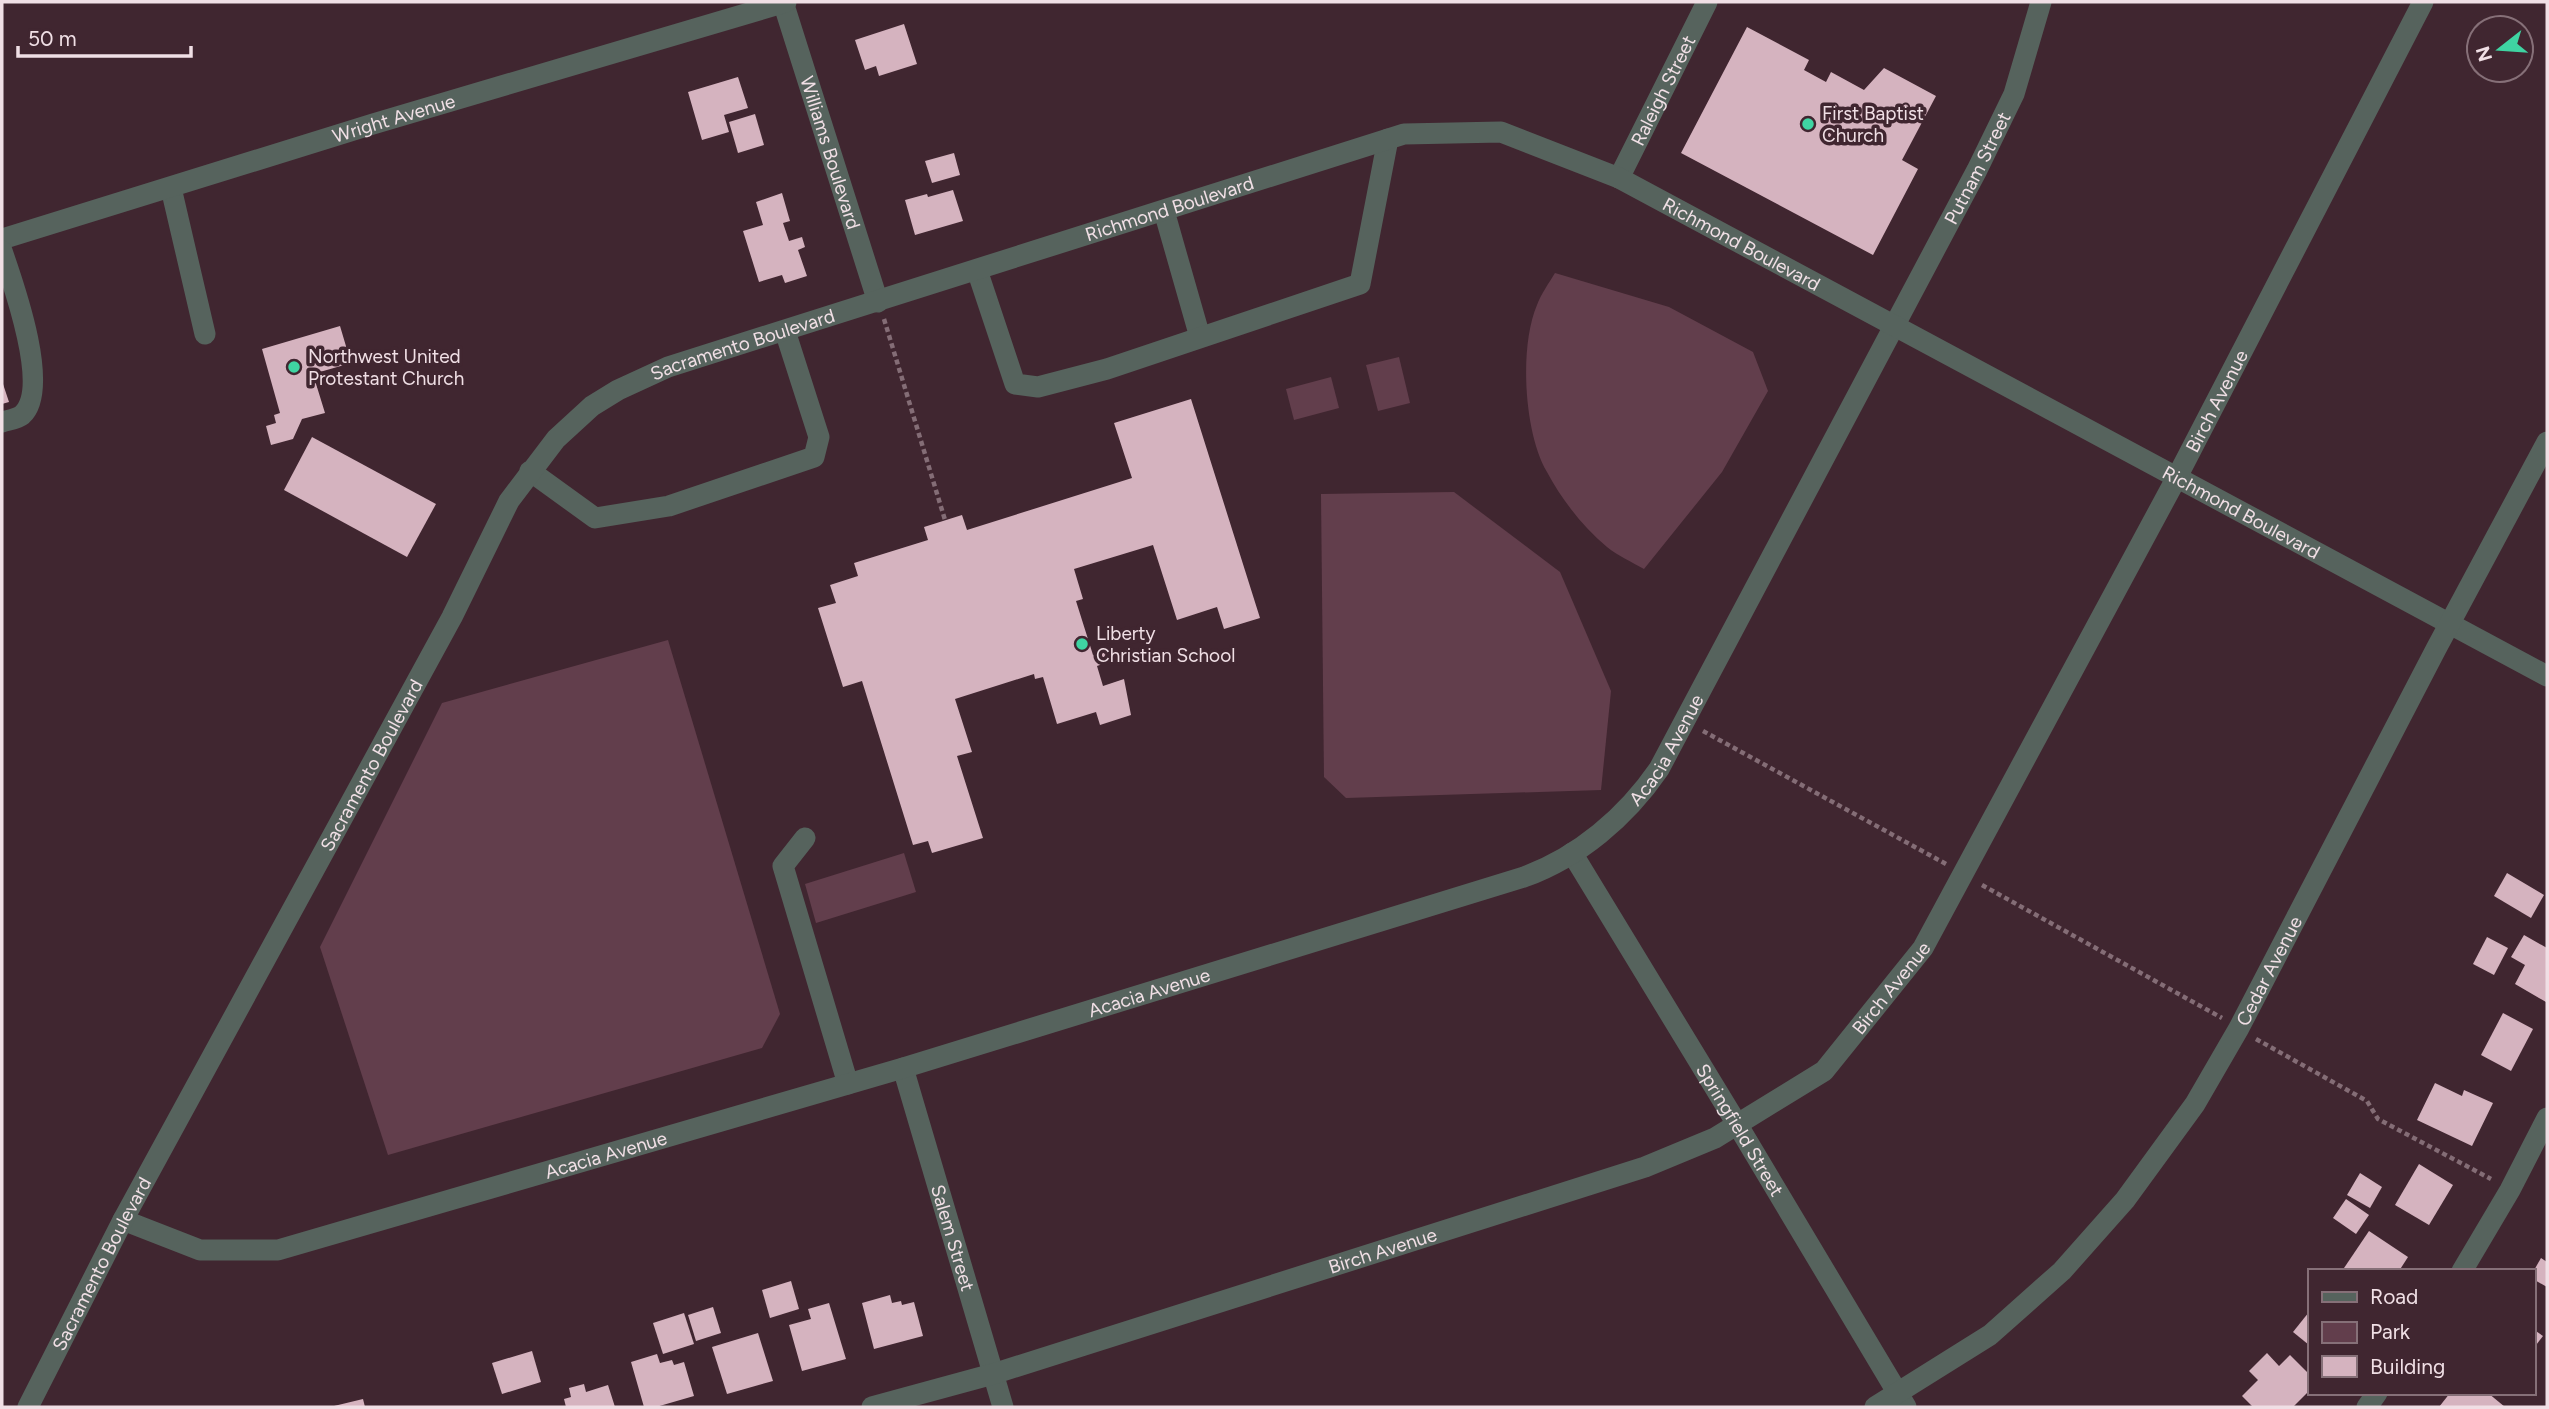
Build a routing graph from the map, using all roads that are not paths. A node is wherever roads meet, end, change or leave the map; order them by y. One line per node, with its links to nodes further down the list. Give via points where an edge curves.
1 (785, 2): 7 (street, Wright Avenue); 12 (street, Williams Boulevard)
2 (1707, 2): 6 (street, Raleigh Street)
3 (2041, 2): 13 (street, Putnam Street, via 2014,94)
4 (2423, 2): 20 (street, Birch Avenue)
5 (1388, 139): 6 (street, Richmond Boulevard, via 1404,134 1501,132); 8 (street, Richmond Boulevard); 16 (street, via 1360,284)
6 (1619, 178): 13 (street, Richmond Boulevard)
7 (171, 188): 9 (street, Wright Avenue); 15 (street)
8 (1164, 211): 11 (street, Richmond Boulevard); 16 (street)
9 (2, 239)
10 (2, 251): 17 (street, via 34,365 34,388 22,415)
11 (976, 270): 12 (street, Richmond Boulevard); 16 (street, via 1015,384 1038,387)
12 (878, 302): 14 (street, Sacramento Boulevard)
13 (1895, 327): 20 (street, Richmond Boulevard); 24 (street, Acacia Avenue, via 1659,769 1617,819)
14 (785, 331): 19 (street, Sacramento Boulevard, via 667,367 618,390 592,406 556,439); 19 (street, via 819,437 814,457 669,506 594,518)
15 (205, 334)
16 (1200, 337)
17 (2, 422)
18 (2547, 442): 21 (street, Cedar Avenue)
19 (530, 471): 29 (street, Sacramento Boulevard, via 509,501 452,617)
20 (2177, 477): 21 (street, Richmond Boulevard); 28 (street, Birch Avenue, via 1923,947 1824,1071)
21 (2449, 624): 22 (street, Richmond Boulevard); 32 (street, Cedar Avenue, via 2195,1104 2125,1200 2062,1271 1990,1335)
22 (2547, 676)
23 (805, 838): 26 (street, via 783,866)
24 (1572, 853): 25 (street, Acacia Avenue, via 1524,877); 28 (street, Springfield Street)
25 (904, 1068): 26 (street, Acacia Avenue); 31 (street, Salem Street)
26 (848, 1084): 29 (street, Acacia Avenue, via 278,1250 200,1250)
27 (2547, 1118): 30 (street)
28 (1737, 1124): 31 (street, Birch Avenue, via 1716,1138 1645,1167); 32 (street, Springfield Street)
29 (123, 1220): 33 (street, Sacramento Boulevard)
30 (2463, 1269)
31 (993, 1374): 34 (street, Birch Avenue); 35 (street, Salem Street)
32 (1902, 1401): 36 (street, Cedar Avenue)
33 (28, 1407)
34 (872, 1407)
35 (1003, 1407)
36 (1875, 1407)

